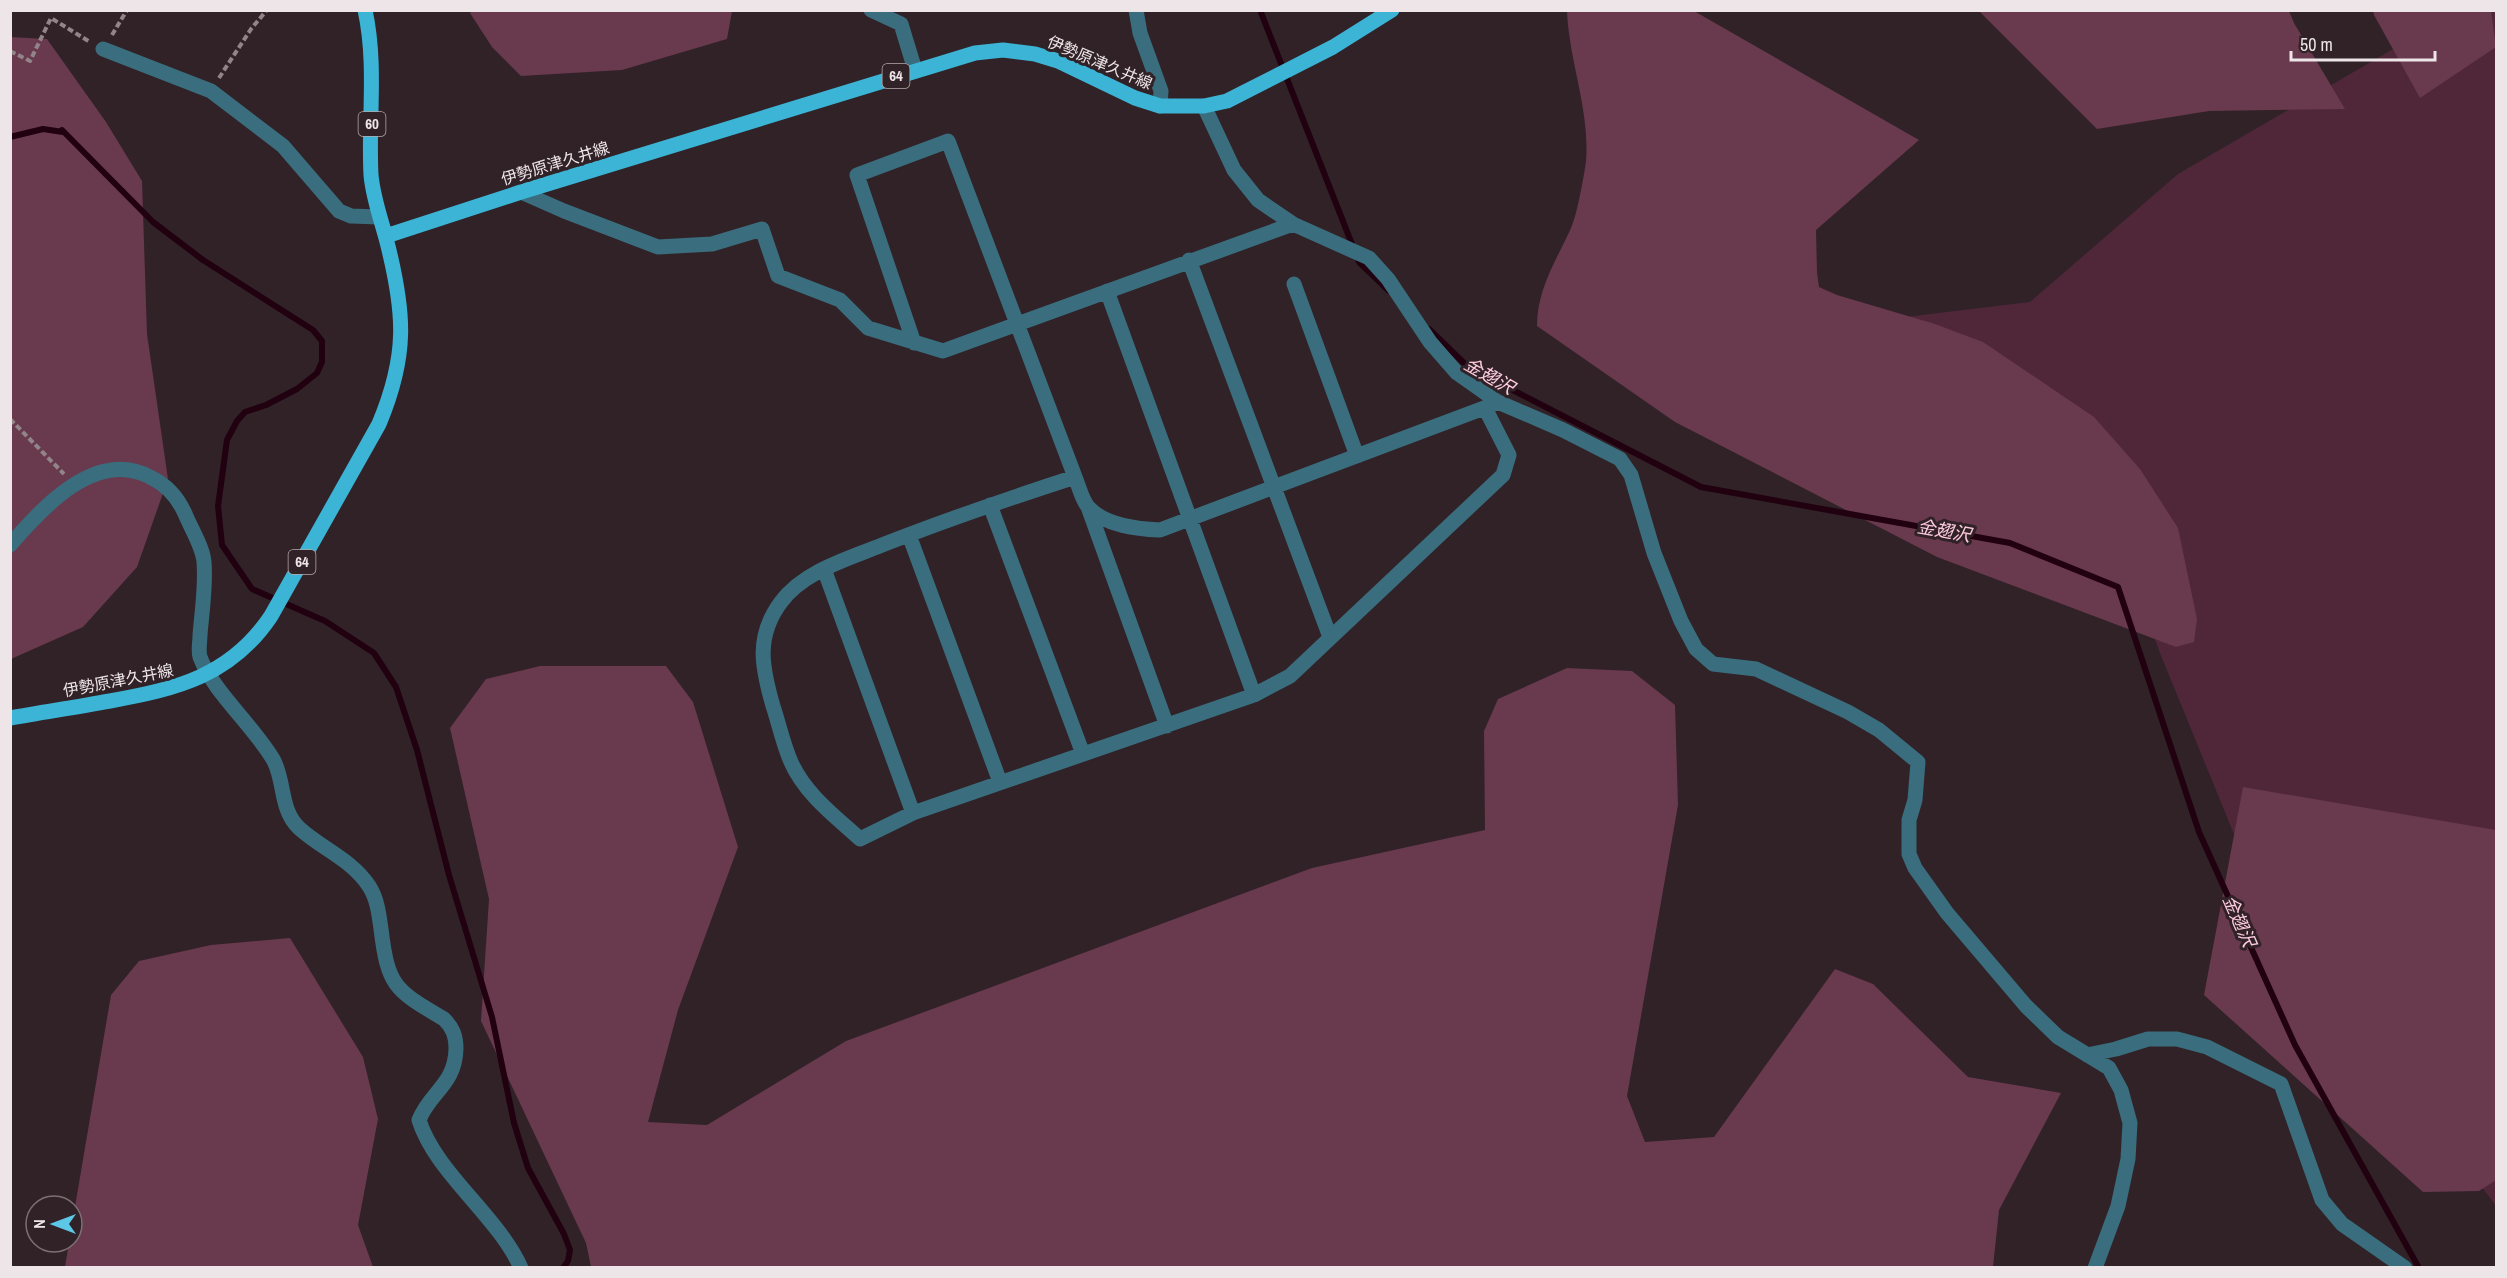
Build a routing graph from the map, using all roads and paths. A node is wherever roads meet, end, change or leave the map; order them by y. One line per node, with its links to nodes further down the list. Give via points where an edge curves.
1 (128, 10): 7 (path)
2 (267, 10): 10 (path)
3 (365, 10): 14 (main road, 60, via 373,87 371,177)
4 (872, 10): 9 (street, via 901,24)
5 (1136, 10): 11 (street, via 1161,91)
6 (1392, 10): 12 (main road, 伊勢原津久井線 / 64, via 1312,58 1227,101)
7 (103, 49): 8 (path, via 51,18 30,61); 10 (street)
8 (10, 51)
9 (915, 70): 11 (main road, 伊勢原津久井線 / 64, via 975,53 1003,50 1035,54); 13 (main road, 伊勢原津久井線 / 64)
10 (211, 91): 14 (street, via 283,146 339,211 351,216)
11 (1161, 106): 12 (main road, 伊勢原津久井線 / 64)
12 (1204, 106): 15 (street, via 1234,170 1258,200)
13 (521, 192): 16 (main road, 伊勢原津久井線 / 64); 21 (street, via 658,247 712,244 762,229 778,276 840,300 868,328)
14 (379, 216): 16 (main road, 60)
15 (1293, 224): 17 (street); 22 (street, via 1369,258 1388,279 1430,342)
16 (386, 236): 35 (main road, 伊勢原津久井線 / 64, via 399,290 402,329 398,369 388,402 266,623 236,657)
17 (1190, 260): 19 (street); 27 (street)
18 (1294, 284): 24 (street)
19 (1107, 291): 20 (street); 30 (street)
20 (1017, 325): 21 (street, via 944,351); 21 (street, via 948,141 857,175); 25 (street)
21 (914, 343)
22 (1491, 405): 24 (street); 34 (street, via 1509,455 1503,475); 42 (street, via 1563,430 1620,459 1631,475 1654,553 1681,621 1696,649 1713,664 1756,669 1848,712 1879,730 1918,762 1909,820 1909,854 1915,868 1947,913 2026,1006 2058,1037)
23 (10, 419): 26 (path)
24 (1358, 456): 27 (street)
25 (1075, 477): 28 (street); 29 (street)
26 (75, 485): 32 (street, via 33,518); 35 (street, via 92,475 114,470 143,473 162,483 181,504 204,560 199,655)
27 (1276, 487): 30 (street); 34 (street)
28 (990, 505): 31 (street); 39 (street)
29 (1088, 507): 30 (street, via 1109,520 1137,529 1160,530); 38 (street)
30 (1190, 519): 36 (street)
31 (909, 535): 33 (street); 40 (street)
32 (10, 545)
33 (824, 569): 41 (street); 41 (street, via 798,585 781,602 764,641 763,674 791,762 808,791 860,839)
34 (1330, 637): 36 (street, via 1290,676)
35 (209, 674): 37 (main road, 伊勢原津久井線 / 64, via 154,693); 43 (street, via 274,761 291,819 339,855 370,887 376,902 384,959 396,986 451,1025 456,1043 451,1074 419,1120 429,1141 504,1238)
36 (1254, 695): 38 (street)
37 (10, 718)
38 (1167, 726): 39 (street)
39 (1083, 754): 40 (street)
40 (1000, 782): 41 (street)
41 (912, 813)
42 (2087, 1055): 44 (street, via 2109,1068 2121,1090 2130,1123 2128,1159 2118,1206); 45 (street, via 2148,1039 2176,1039 2207,1047 2281,1084 2322,1200 2342,1224)
43 (521, 1268)
44 (2095, 1268)
45 (2405, 1268)

